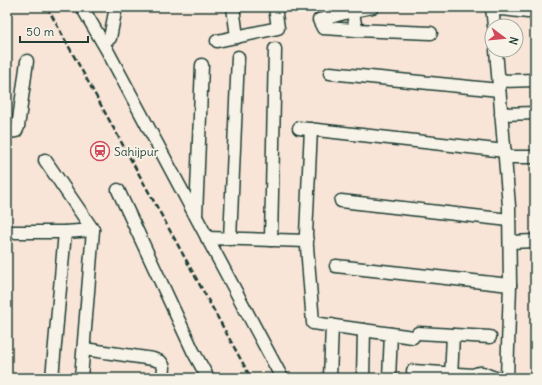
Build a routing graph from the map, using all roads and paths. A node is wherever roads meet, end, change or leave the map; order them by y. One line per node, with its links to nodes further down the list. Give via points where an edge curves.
1 (82, 7): 31 (street)
2 (116, 7): 13 (street)
3 (233, 7): 12 (street)
4 (275, 7): 12 (street, via 278,28)
5 (373, 7): 7 (street)
6 (492, 8): 8 (street); 9 (street)
7 (352, 9): 10 (street); 10 (street, via 319,20 322,28)
8 (530, 11)
9 (493, 18)
10 (356, 30): 11 (street)
11 (431, 33)
12 (237, 37): 14 (street)
13 (110, 38)
14 (217, 41)
15 (275, 49): 38 (street)
16 (238, 57): 37 (street)
17 (497, 58): 22 (street)
18 (27, 61): 25 (street, via 17,130)
19 (202, 65): 31 (street)
20 (330, 72): 22 (street)
21 (535, 80): 22 (street)
22 (499, 86): 24 (street)
23 (535, 113): 24 (street)
24 (501, 114): 26 (street)
25 (7, 132)
26 (505, 154): 27 (street); 32 (street); 39 (street, via 305,129)
27 (535, 157)
28 (45, 160): 33 (street)
29 (118, 190): 56 (street)
30 (341, 201): 32 (street)
31 (196, 217): 36 (street)
32 (509, 220): 41 (street)
33 (93, 230): 35 (street); 49 (street)
34 (7, 232): 35 (street)
35 (65, 232): 53 (street)
36 (207, 238): 37 (street); 57 (street)
37 (230, 239): 38 (street)
38 (270, 240): 39 (street)
39 (307, 241): 44 (street, via 313,323)
40 (535, 241): 41 (street)
41 (510, 242): 43 (street)
42 (336, 266): 43 (street)
43 (510, 285): 61 (street)
44 (332, 325): 45 (street); 58 (street)
45 (364, 330): 46 (street); 59 (street)
46 (391, 334): 47 (street); 60 (street)
47 (453, 335): 48 (street); 51 (street)
48 (490, 337)
49 (84, 349): 54 (street); 55 (street, via 161,362 164,367)
50 (413, 371): 51 (street)
51 (451, 376): 52 (street)
52 (473, 376): 61 (street, via 483,373)
53 (52, 378)
54 (81, 378)
55 (163, 378)
56 (208, 378)
57 (282, 378)
58 (330, 378)
59 (363, 378)
60 (389, 378)
61 (507, 378)

